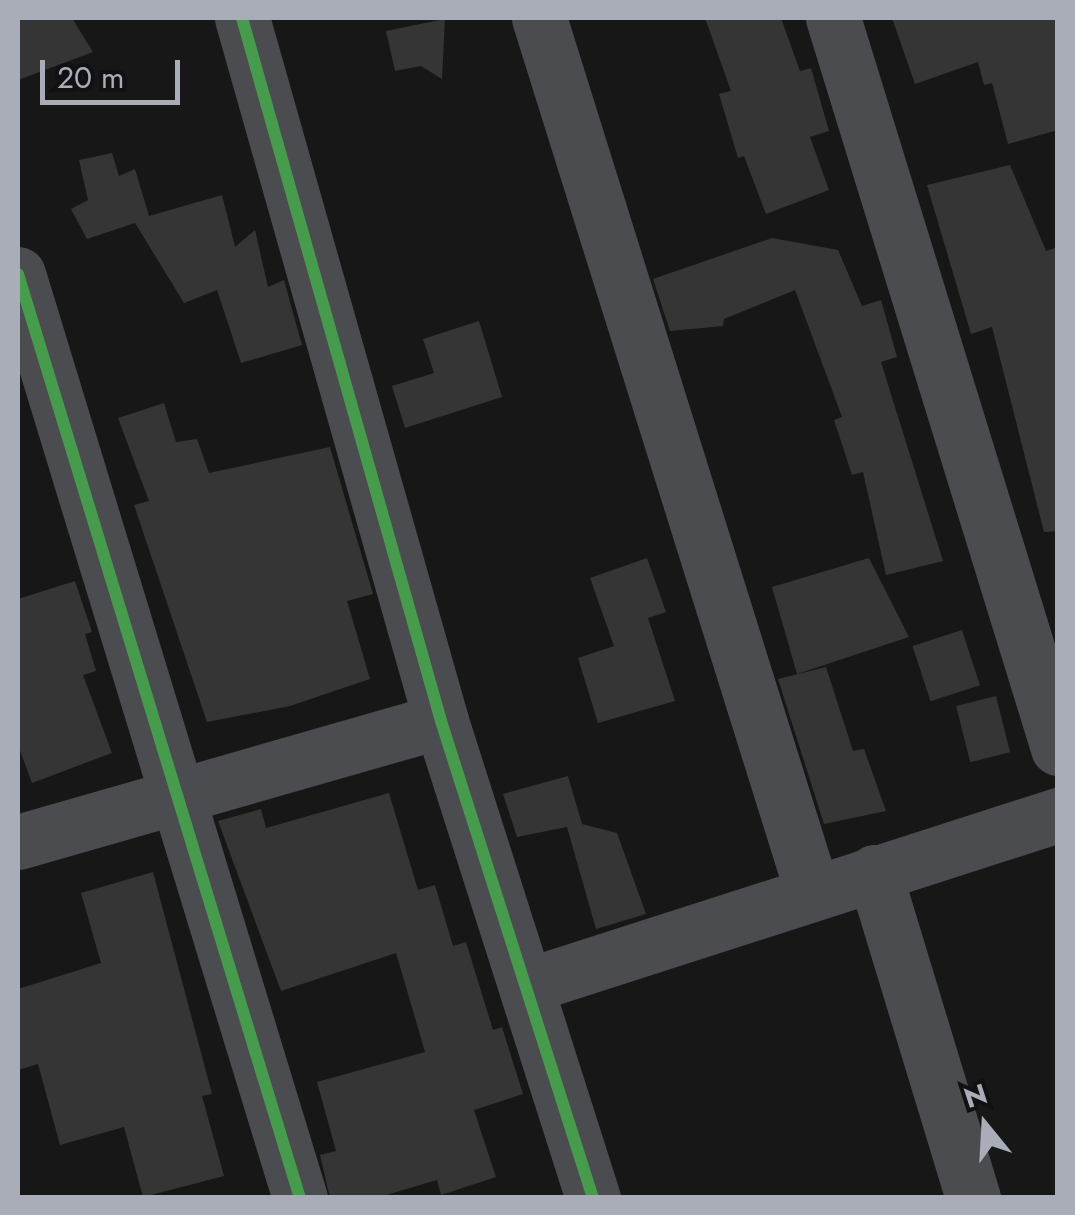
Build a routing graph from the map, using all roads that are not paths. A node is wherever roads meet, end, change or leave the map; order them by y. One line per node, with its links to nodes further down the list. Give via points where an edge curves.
1 (242, 18): 5 (street)
2 (539, 18): 11 (street)
3 (833, 18): 6 (street)
4 (18, 274): 7 (street)
5 (440, 720): 7 (street); 12 (street)
6 (1058, 748)
7 (173, 797): 9 (street); 13 (street)
8 (1058, 815): 10 (street)
9 (18, 842)
10 (874, 872): 11 (street); 15 (street)
11 (812, 890): 12 (street)
12 (529, 985): 14 (street)
13 (300, 1198)
14 (593, 1198)
15 (972, 1198)

